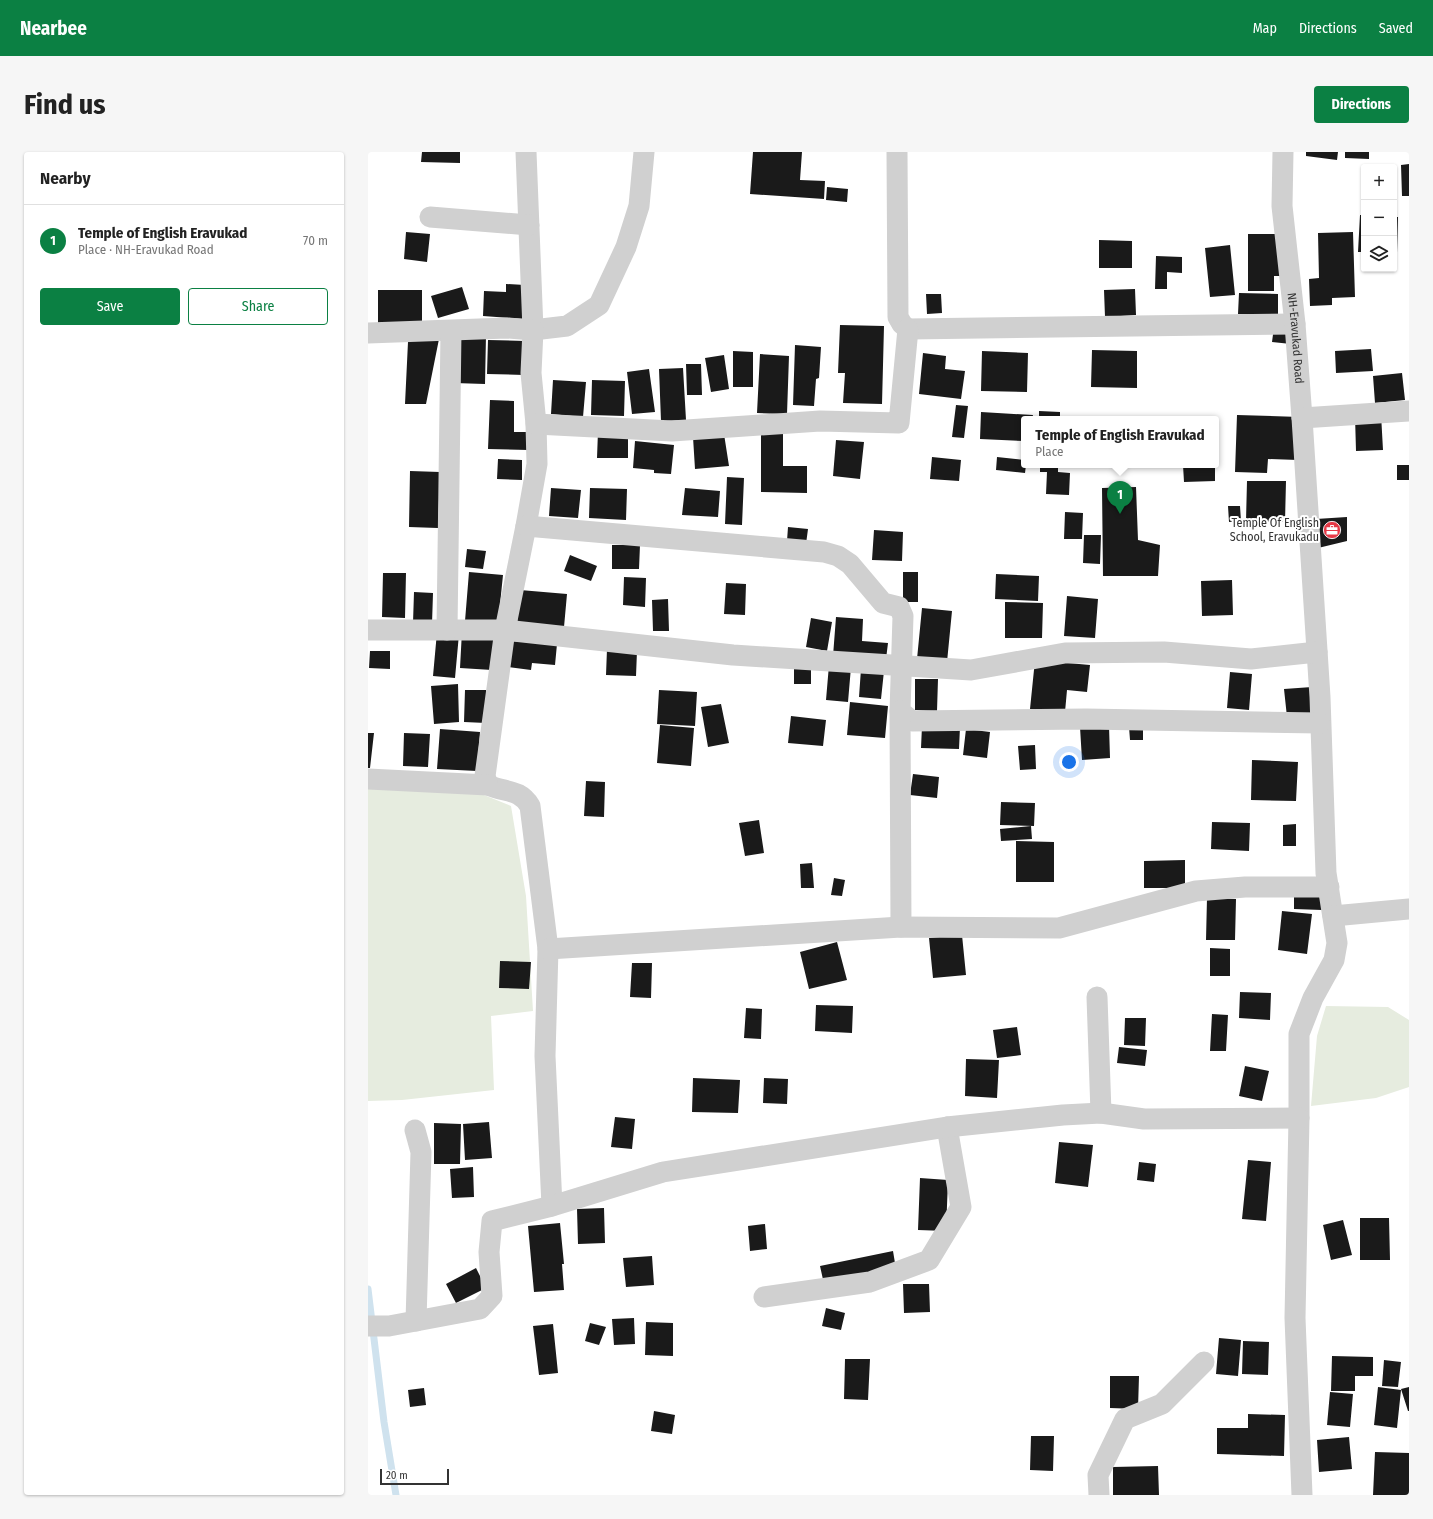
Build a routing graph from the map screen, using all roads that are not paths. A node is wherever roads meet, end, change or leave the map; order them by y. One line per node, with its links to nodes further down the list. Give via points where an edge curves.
1 (526, 152): 6 (street)
2 (644, 152): 9 (street, via 639,206 626,246 599,305 567,326)
3 (897, 152): 8 (street, via 898,317)
4 (1283, 152): 7 (street, NH-Eravukad Road, via 1282,206)
5 (430, 217): 6 (street)
6 (528, 225): 9 (street)
7 (1295, 324): 8 (street); 13 (street, NH-Eravukad Road)
8 (908, 329): 14 (street, via 899,423 820,421 672,431)
9 (533, 330): 10 (street, via 507,328); 14 (street, via 531,373)
10 (451, 331): 11 (street); 17 (street)
11 (368, 333)
12 (1409, 411): 13 (street)
13 (1302, 418): 19 (street, NH-Eravukad Road)
14 (536, 424): 15 (street, via 537,464)
15 (526, 526): 18 (street); 20 (street, via 824,552 838,556 850,564 884,603 899,607 903,616)
16 (368, 630): 17 (street)
17 (447, 630): 18 (street)
18 (505, 630): 20 (street, via 733,655); 24 (street, via 486,770)
19 (1317, 652): 20 (street, via 1251,659 1164,652 1066,653 971,670); 22 (street, NH-Eravukad Road)
20 (901, 665): 21 (street)
21 (900, 711): 22 (street, via 912,721 1086,719); 28 (street)
22 (1320, 723): 25 (street, NH-Eravukad Road, via 1326,873)
23 (368, 779): 24 (street)
24 (488, 785): 29 (street, via 516,792 525,798 530,806)
25 (1329, 887): 27 (street, NH-Eravukad Road); 28 (street, via 1245,887 1196,891 1059,928)
26 (1409, 909): 27 (street)
27 (1333, 916): 32 (street, NH-Eravukad Road, via 1337,943 1334,960 1313,998 1299,1034)
28 (901, 928): 29 (street)
29 (548, 949): 35 (street, via 545,1056)
30 (1097, 997): 31 (street)
31 (1101, 1113): 32 (street, via 1144,1119); 33 (street, via 1063,1114)
32 (1299, 1118): 41 (street, NH-Eravukad Road, via 1295,1318)
33 (947, 1127): 35 (street, via 663,1172); 36 (street, via 961,1207 929,1260 870,1282)
34 (414, 1130): 37 (street, via 421,1152)
35 (552, 1206): 37 (street, via 492,1221 489,1252 492,1296 480,1309)
36 (764, 1297)
37 (416, 1321): 38 (street, via 388,1326)
38 (368, 1326)
39 (1204, 1362): 40 (street, via 1162,1404 1124,1419 1098,1474)
40 (1099, 1495)
41 (1302, 1495)

